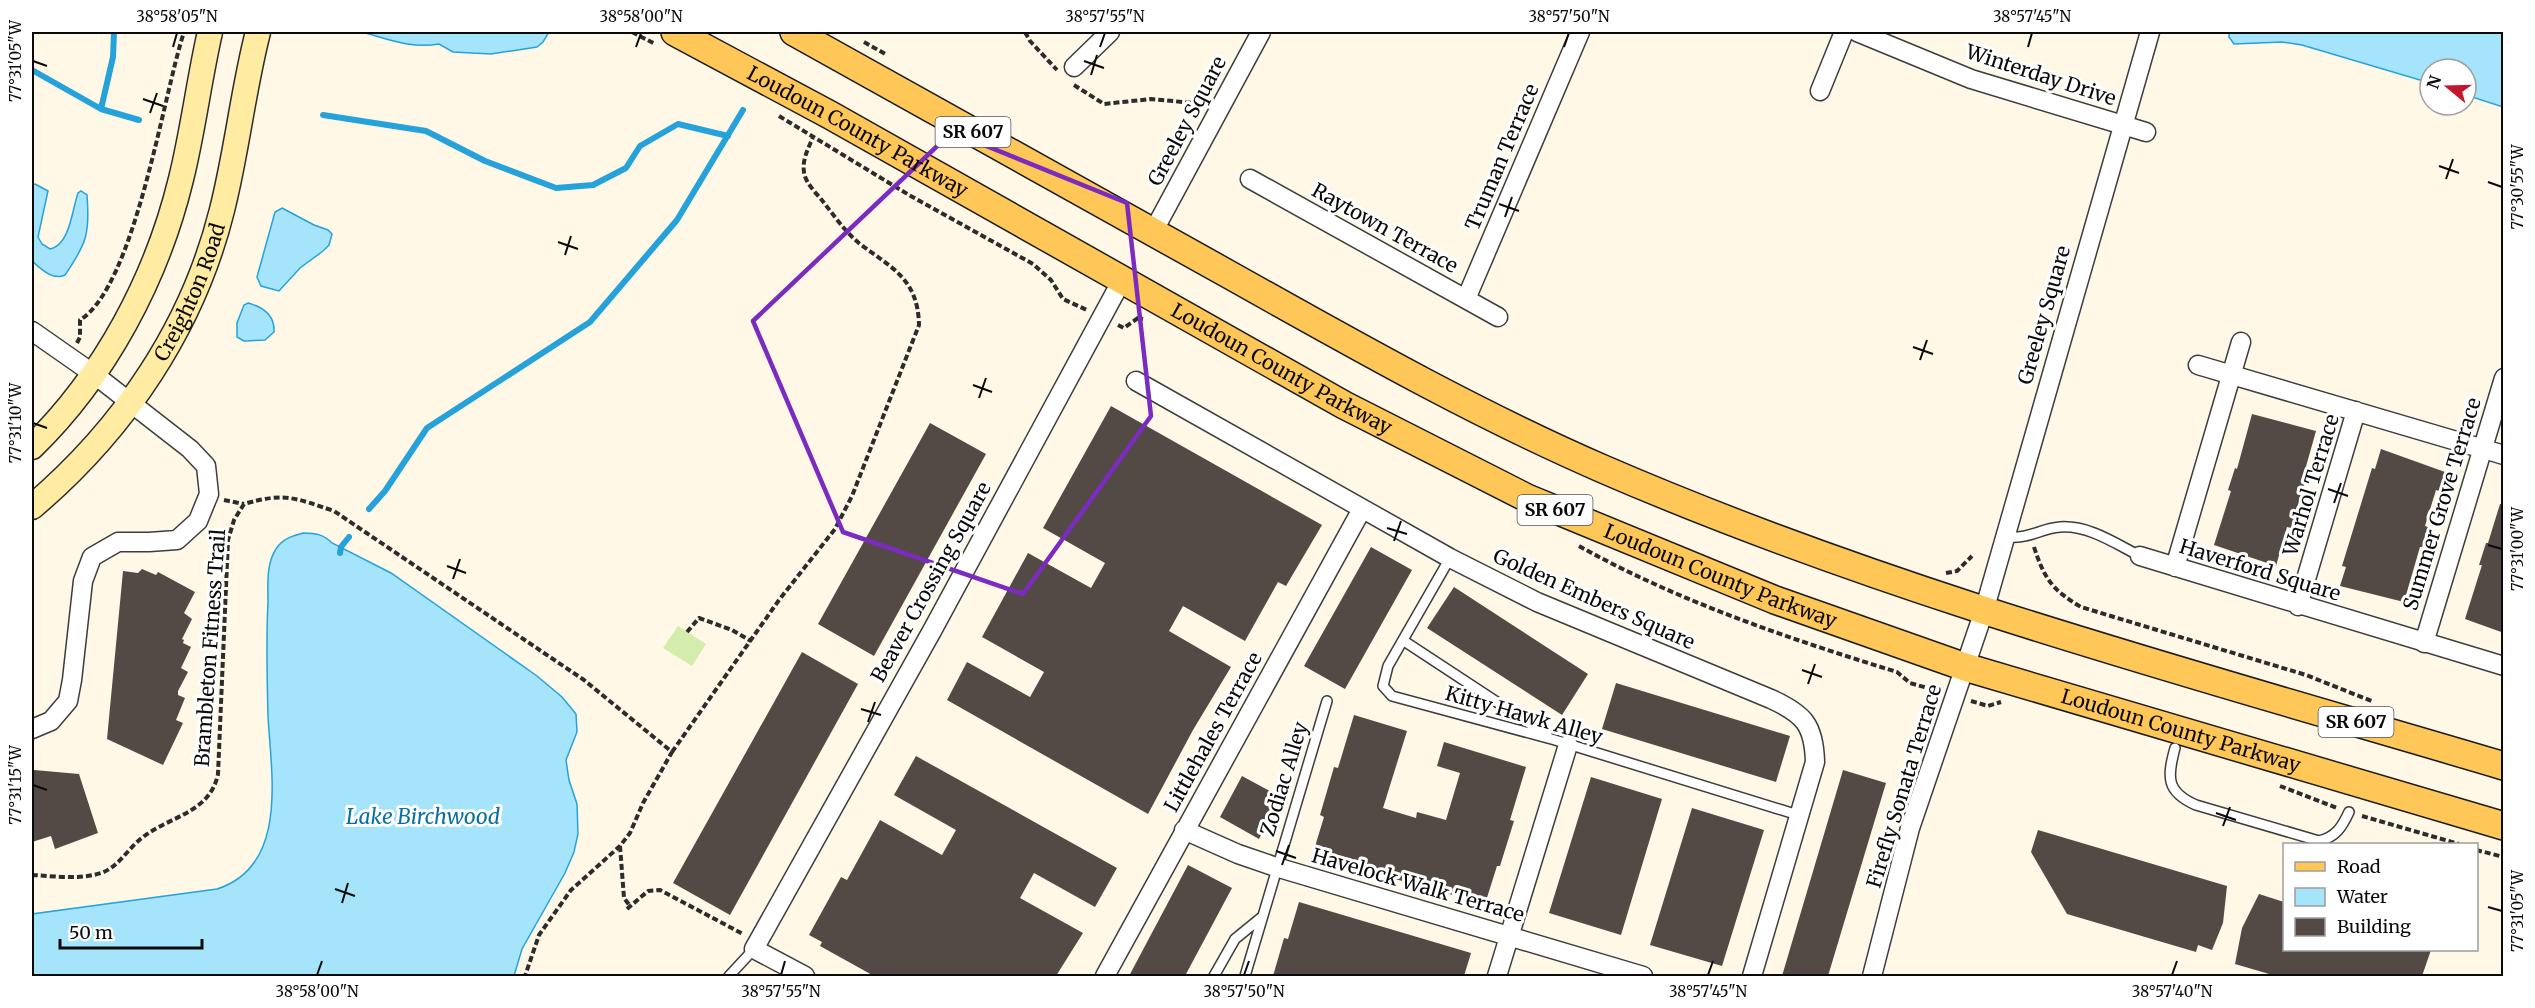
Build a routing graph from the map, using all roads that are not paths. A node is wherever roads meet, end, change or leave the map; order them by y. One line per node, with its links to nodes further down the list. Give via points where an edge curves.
1 (210, 32): 24 (street, via 181,179 164,238 134,305)
2 (258, 32): 27 (street, Creighton Road, via 234,162 209,256 187,312 158,364)
3 (675, 32): 17 (main road, Loudoun County Parkway / SR 607)
4 (794, 32): 16 (main road, SR 607)
5 (1110, 32): 11 (street)
6 (1262, 32): 16 (street, Greeley Square)
7 (1580, 32): 18 (street, Truman Terrace)
8 (1844, 32): 12 (street)
9 (1857, 32): 13 (street, Winterday Drive, via 1971,79)
10 (2150, 32): 13 (street, Greeley Square)
11 (1067, 74)
12 (1820, 91)
13 (2122, 124): 14 (street, Winterday Drive); 34 (street, Greeley Square)
14 (2146, 132)
15 (1250, 179): 18 (street, Raytown Terrace)
16 (1153, 232): 39 (main road, SR 607, via 1377,357 1602,469 1817,554)
17 (1122, 280): 43 (main road, Loudoun County Parkway / SR 607, via 1344,405 1527,498 1774,600); 56 (street, Beaver Crossing Square, via 933,628)
18 (1466, 299): 19 (street, Raytown Terrace)
19 (1498, 317)
20 (32, 331): 24 (street)
21 (2241, 342): 23 (street)
22 (2198, 365): 23 (street)
23 (2232, 374): 28 (street); 37 (street)
24 (95, 375): 27 (street); 29 (street)
25 (2504, 378): 30 (street, Summer Grove Terrace)
26 (1136, 381): 33 (street, Golden Embers Square)
27 (129, 403): 32 (street, Creighton Road, via 98,443); 45 (street, via 190,448 206,466 209,494 198,521 177,540 118,542 92,557 83,581 68,701 51,721)
28 (2356, 411): 30 (street); 38 (street, Warhol Terrace)
29 (32, 447)
30 (2482, 449): 31 (street); 41 (street, Summer Grove Terrace)
31 (2504, 455)
32 (32, 507)
33 (1362, 509): 36 (street, Golden Embers Square); 52 (street, Littlehales Terrace)
34 (2005, 537): 35 (lane, Haverford Square, via 2031,537 2058,527 2080,529); 39 (street, Greeley Square)
35 (2140, 556): 37 (street, Haverford Square)
36 (1450, 558): 40 (lane, Kitty Hawk Alley); 50 (street, Golden Embers Square, via 1538,602 1791,709 1808,725 1815,749 1815,762)
37 (2175, 567): 38 (street, Haverford Square)
38 (2298, 606): 41 (street, Haverford Square)
39 (1984, 611): 43 (street, Firefly Sonata Terrace); 48 (main road, SR 607)
40 (1404, 641): 46 (lane); 46 (lane, Kitty Hawk Alley, via 1384,676 1383,686 1392,696)
41 (2424, 643): 42 (street, Haverford Square)
42 (2504, 666)
43 (1965, 667): 51 (main road, Loudoun County Parkway / SR 607); 65 (street, Firefly Sonata Terrace, via 1910,828)
44 (1327, 701): 53 (lane, Zodiac Alley)
45 (32, 729)
46 (1562, 743): 50 (lane, Kitty Hawk Alley); 55 (street)
47 (2175, 748): 49 (lane, via 2170,784 2180,798 2196,805 2319,841 2330,838 2341,828)
48 (2504, 766)
49 (2349, 812)
50 (1798, 815): 64 (street, Golden Embers Square)
51 (2504, 826)
52 (1184, 830): 53 (street, Havelock Walk Terrace); 59 (street, Littlehales Terrace)
53 (1276, 867): 54 (lane, Zodiac Alley); 55 (street, Havelock Walk Terrace)
54 (1262, 917): 60 (lane, via 1235,939); 61 (lane, Zodiac Alley)
55 (1509, 935): 62 (street); 63 (street, Havelock Walk Terrace)
56 (751, 943): 57 (lane); 58 (street)
57 (729, 976)
58 (805, 976)
59 (1105, 976)
60 (1214, 976)
61 (1245, 976)
62 (1497, 976)
63 (1643, 976)
64 (1752, 976)
65 (1872, 976)

